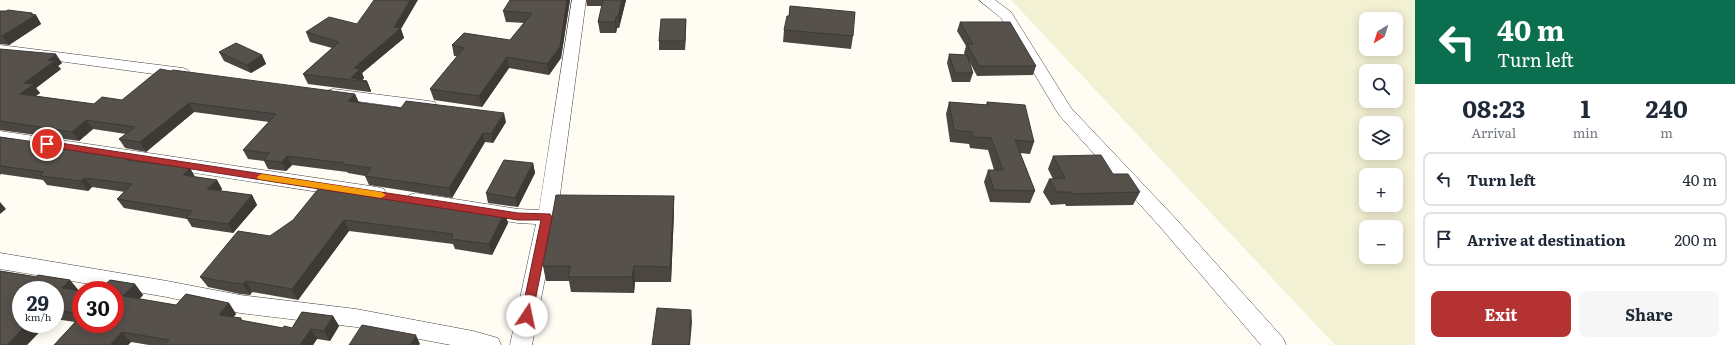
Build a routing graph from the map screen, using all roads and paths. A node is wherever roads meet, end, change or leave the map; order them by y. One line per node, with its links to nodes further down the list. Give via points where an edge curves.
1 (579, 0): 8 (street)
2 (986, 0): 12 (street, via 1006,15 1065,111)
3 (0, 49): 4 (street)
4 (196, 75)
5 (322, 92): 6 (street)
6 (440, 108)
7 (0, 137): 8 (street, via 518,216)
8 (547, 217): 11 (street)
9 (0, 261): 10 (street, via 240,304 356,318)
10 (490, 345)
11 (521, 345)
12 (1275, 345)

